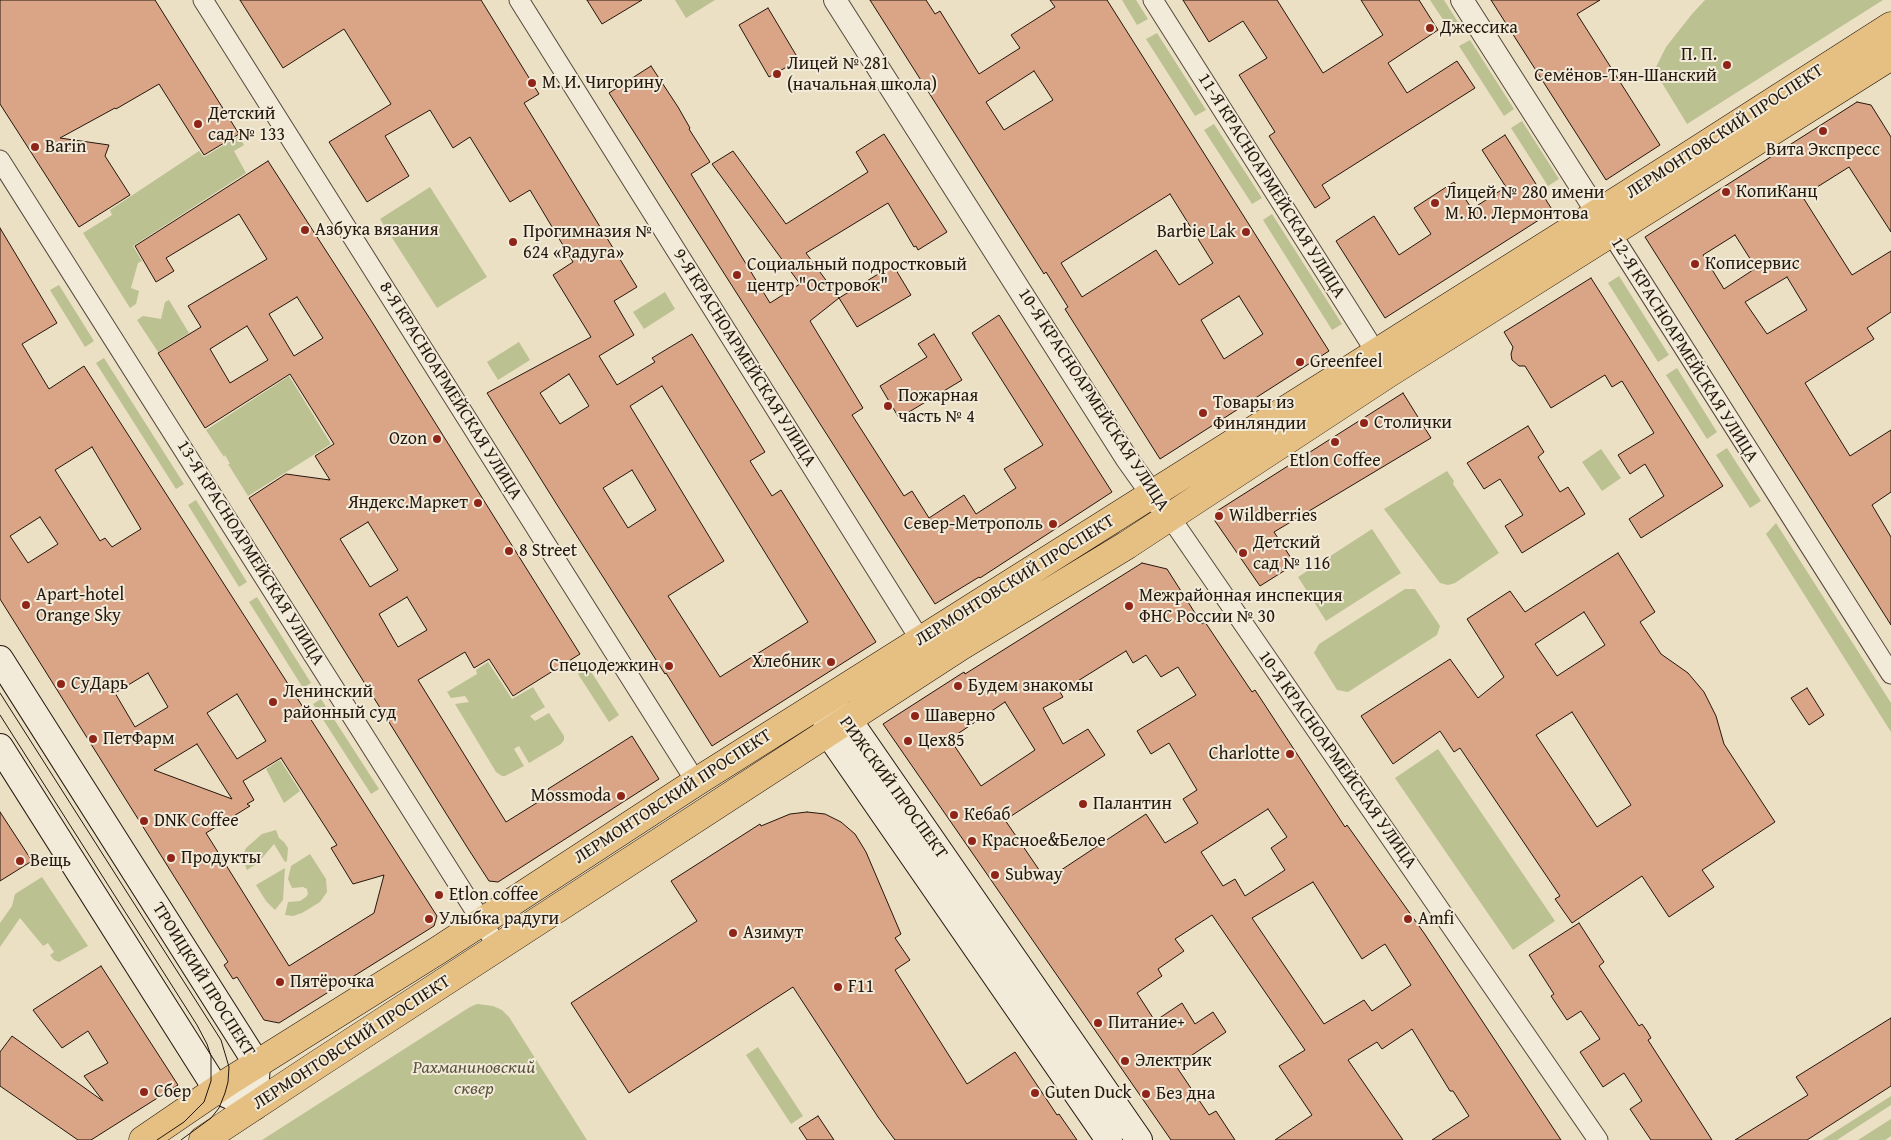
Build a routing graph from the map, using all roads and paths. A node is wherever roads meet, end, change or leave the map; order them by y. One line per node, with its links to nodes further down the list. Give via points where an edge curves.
1 (203, 0): 18 (street, 8-Я КРАСНОАРМЕЙСКАЯ УЛИЦА)
2 (519, 0): 12 (street, 9-Я КРАСНОАРМЕЙСКАЯ УЛИЦА)
3 (835, 0): 10 (street, 10-Я КРАСНОАРМЕЙСКАЯ УЛИЦА)
4 (1153, 0): 9 (street, 11-Я КРАСНОАРМЕЙСКАЯ УЛИЦА)
5 (1462, 0): 8 (street, 12-Я КРАСНОАРМЕЙСКАЯ УЛИЦА)
6 (1886, 50): 8 (main road, ЛЕРМОНТОВСКИЙ ПРОСПЕКТ)
7 (2, 166): 19 (street, 13-Я КРАСНОАРМЕЙСКАЯ УЛИЦА)
8 (1605, 223): 9 (main road, ЛЕРМОНТОВСКИЙ ПРОСПЕКТ); 14 (street, 12-Я КРАСНОАРМЕЙСКАЯ УЛИЦА)
9 (1382, 362): 10 (main road, ЛЕРМОНТОВСКИЙ ПРОСПЕКТ); 11 (main road, ЛЕРМОНТОВСКИЙ ПРОСПЕКТ)
10 (1152, 494): 11 (street, 10-Я КРАСНОАРМЕЙСКАЯ УЛИЦА); 12 (main road, ЛЕРМОНТОВСКИЙ ПРОСПЕКТ)
11 (1170, 517): 16 (main road, ЛЕРМОНТОВСКИЙ ПРОСПЕКТ); 28 (street, 10-Я КРАСНОАРМЕЙСКАЯ УЛИЦА)
12 (921, 640): 15 (main road, ЛЕРМОНТОВСКИЙ ПРОСПЕКТ)
13 (0, 659): 21 (main road, ТРОИЦКИЙ ПРОСПЕКТ)
14 (1891, 674)
15 (824, 701): 16 (main road, РИЖСКИЙ ПРОСПЕКТ); 18 (main road, ЛЕРМОНТОВСКИЙ ПРОСПЕКТ)
16 (838, 726): 20 (main road, ЛЕРМОНТОВСКИЙ ПРОСПЕКТ); 26 (main road, РИЖСКИЙ ПРОСПЕКТ); 27 (main road, РИЖСКИЙ ПРОСПЕКТ)
17 (0, 747): 22 (main road)
18 (696, 782): 19 (main road, ЛЕРМОНТОВСКИЙ ПРОСПЕКТ)
19 (482, 921): 20 (street, 13-Я КРАСНОАРМЕЙСКАЯ УЛИЦА); 21 (main road, ЛЕРМОНТОВСКИЙ ПРОСПЕКТ)
20 (498, 947): 23 (main road, ЛЕРМОНТОВСКИЙ ПРОСПЕКТ)
21 (257, 1064): 22 (main road, ЛЕРМОНТОВСКИЙ ПРОСПЕКТ); 23 (main road, ТРОИЦКИЙ ПРОСПЕКТ)
22 (217, 1090): 23 (main road); 24 (main road, ЛЕРМОНТОВСКИЙ ПРОСПЕКТ)
23 (254, 1107): 25 (main road, ЛЕРМОНТОВСКИЙ ПРОСПЕКТ)
24 (143, 1140)
25 (204, 1140)
26 (1109, 1140)
27 (1139, 1140)
28 (1598, 1140)

